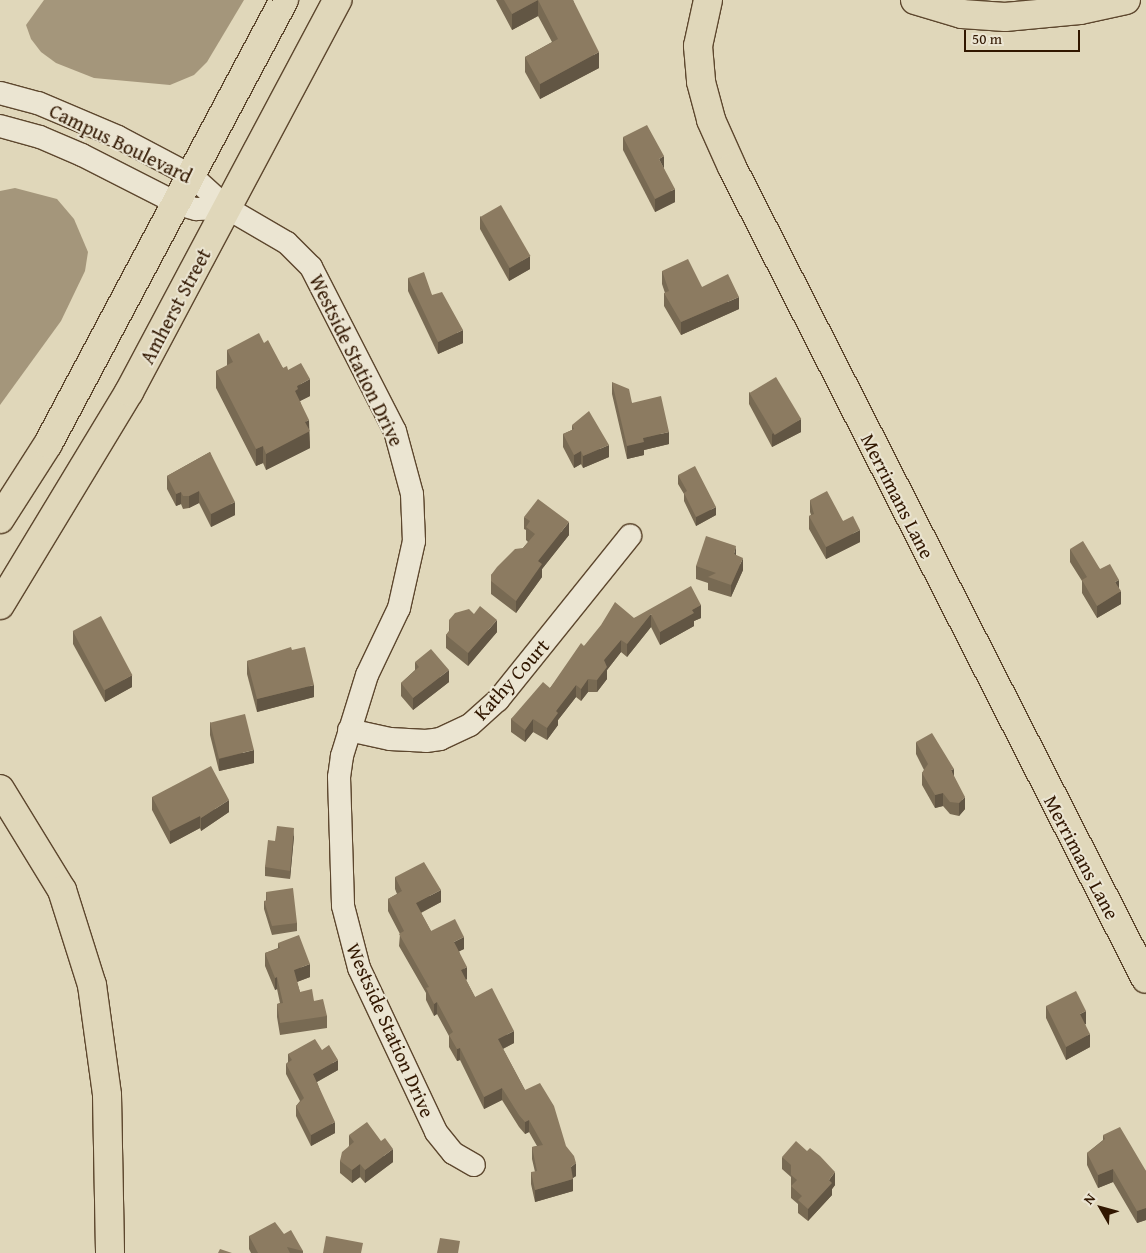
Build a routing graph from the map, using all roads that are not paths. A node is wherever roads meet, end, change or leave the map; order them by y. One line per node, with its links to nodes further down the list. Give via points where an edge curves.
1 (284, 0): 8 (main road)
2 (337, 0): 10 (main road, Amherst Street)
3 (708, 0): 16 (main road, Merrimans Lane, via 698,46 701,82 711,120 732,167)
4 (916, 0): 5 (main road, via 962,14 1005,17 1080,10)
5 (1126, 0)
6 (0, 94): 8 (street, Campus Boulevard, via 38,103 84,121)
7 (0, 126): 9 (street, Campus Boulevard, via 40,137 82,154)
8 (192, 176): 9 (main road); 10 (street, Campus Boulevard)
9 (178, 204): 10 (street, Campus Boulevard, via 196,209); 11 (main road, via 48,444)
10 (227, 208): 13 (main road, Amherst Street, via 129,392); 14 (street, Westside Station Drive, via 287,243 311,267 366,371 395,431 405,461 414,521 409,575 399,608 367,675)
11 (0, 519)
12 (630, 536): 14 (street, Kathy Court, via 498,700 470,725 426,741 390,739)
13 (0, 605)
14 (349, 730): 17 (street, Westside Station Drive, via 339,778 339,843 343,906 351,943 359,968 436,1132 453,1153)
15 (0, 789): 18 (main road, via 62,890 92,985 106,1095)
16 (1146, 979)
17 (474, 1165)
18 (110, 1253)

